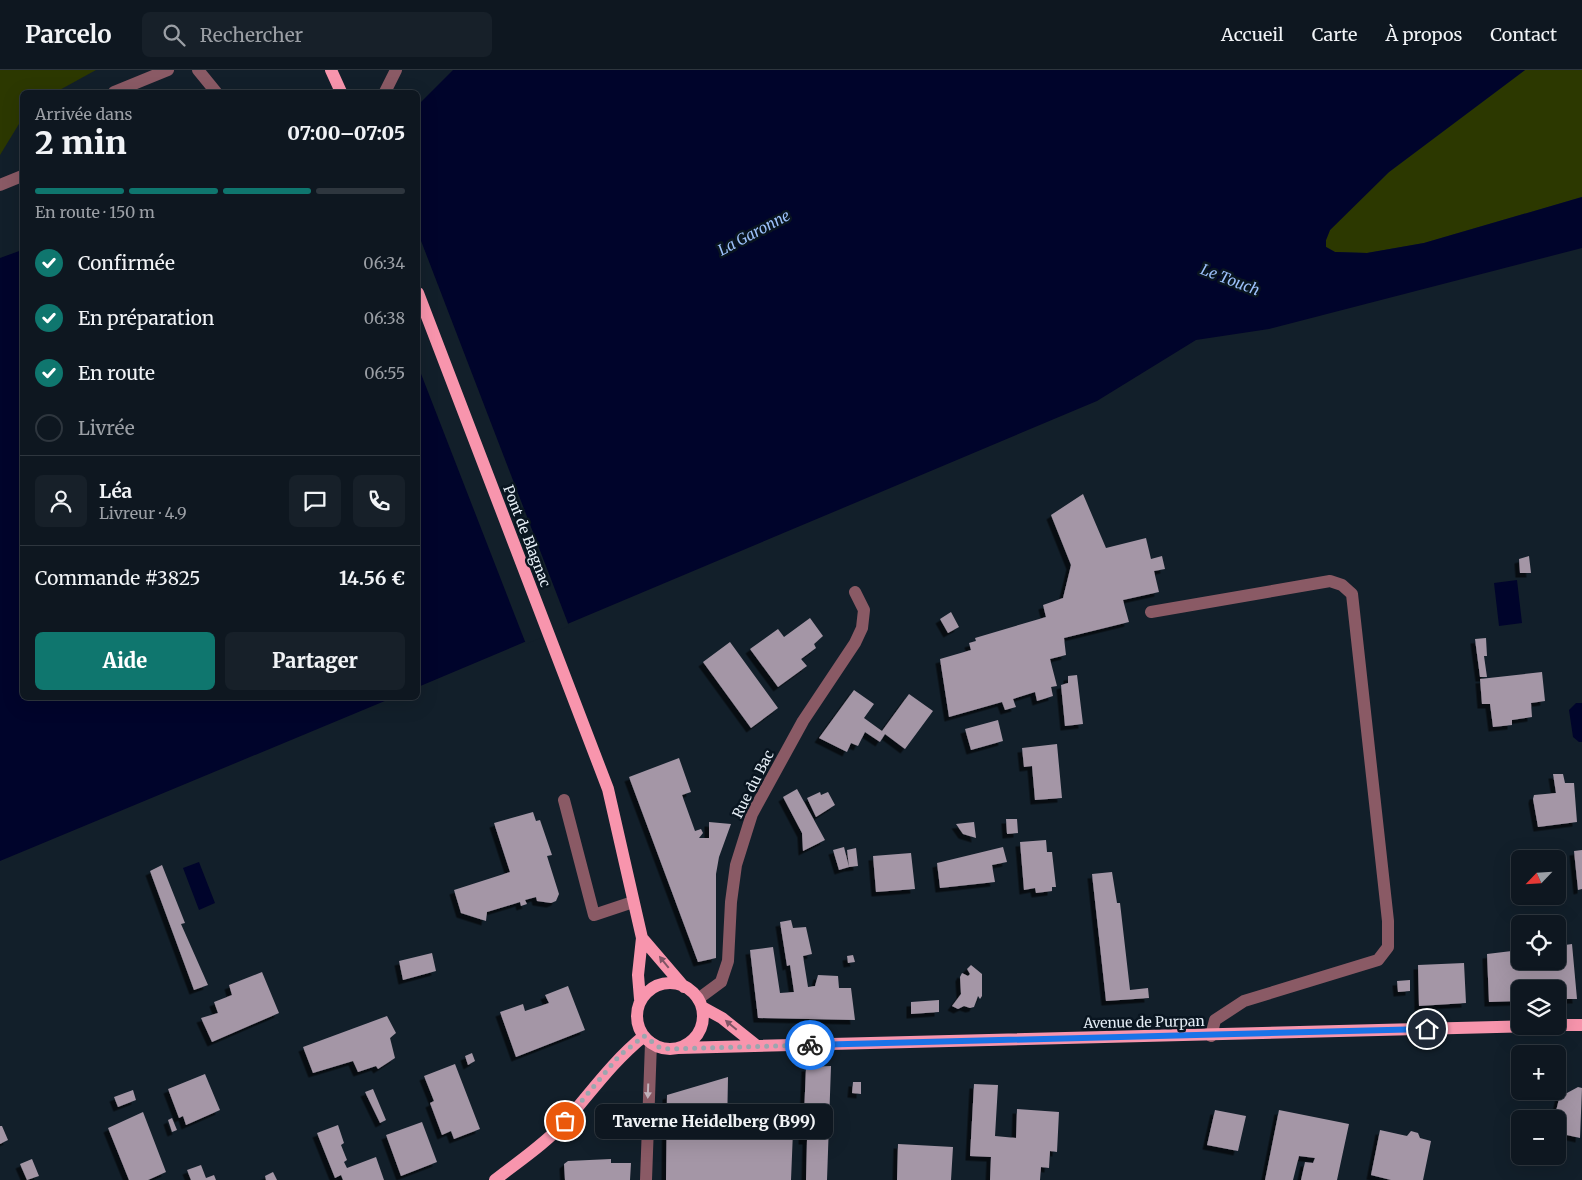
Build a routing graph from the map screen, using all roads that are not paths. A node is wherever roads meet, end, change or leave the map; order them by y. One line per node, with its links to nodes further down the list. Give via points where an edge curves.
1 (168, 70): 5 (street)
2 (198, 70): 6 (street)
3 (332, 70): 7 (main road)
4 (396, 70): 8 (street)
5 (119, 90)
6 (214, 90)
7 (339, 90)
8 (386, 90)
9 (20, 177): 10 (street)
10 (0, 185)
11 (420, 298): 15 (main road, Pont de Blagnac, via 608,789)
12 (855, 592): 19 (street, Rue du Bac, via 864,610 862,628 803,721 752,814 736,865 728,961 721,982)
13 (1151, 612): 23 (street, via 1330,581 1342,585 1352,594 1387,911 1388,947 1378,960 1244,1001 1215,1020)
14 (564, 800): 15 (street, via 594,915)
15 (633, 902): 16 (main road, Pont de Blagnac)
16 (642, 938): 17 (main road, one-way to 16); 18 (main road, via 638,975)
17 (684, 987): 18 (main road, via 666,984 646,992); 19 (main road)
18 (640, 999): 24 (main road, via 637,1016)
19 (700, 1003): 25 (main road, one-way to 19); 26 (main road, via 702,1024 699,1032 688,1044)
20 (1582, 1025): 21 (main road)
21 (1566, 1026)
22 (1511, 1027): 23 (main road, Avenue de Purpan)
23 (1211, 1036): 25 (main road, Avenue de Purpan)
24 (647, 1039): 26 (main road, via 659,1047); 27 (main road, via 619,1056 565,1121); 28 (street, one-way to 28)
25 (757, 1046): 26 (main road, Avenue de Purpan)
26 (678, 1048)
27 (495, 1180)
28 (646, 1180)

